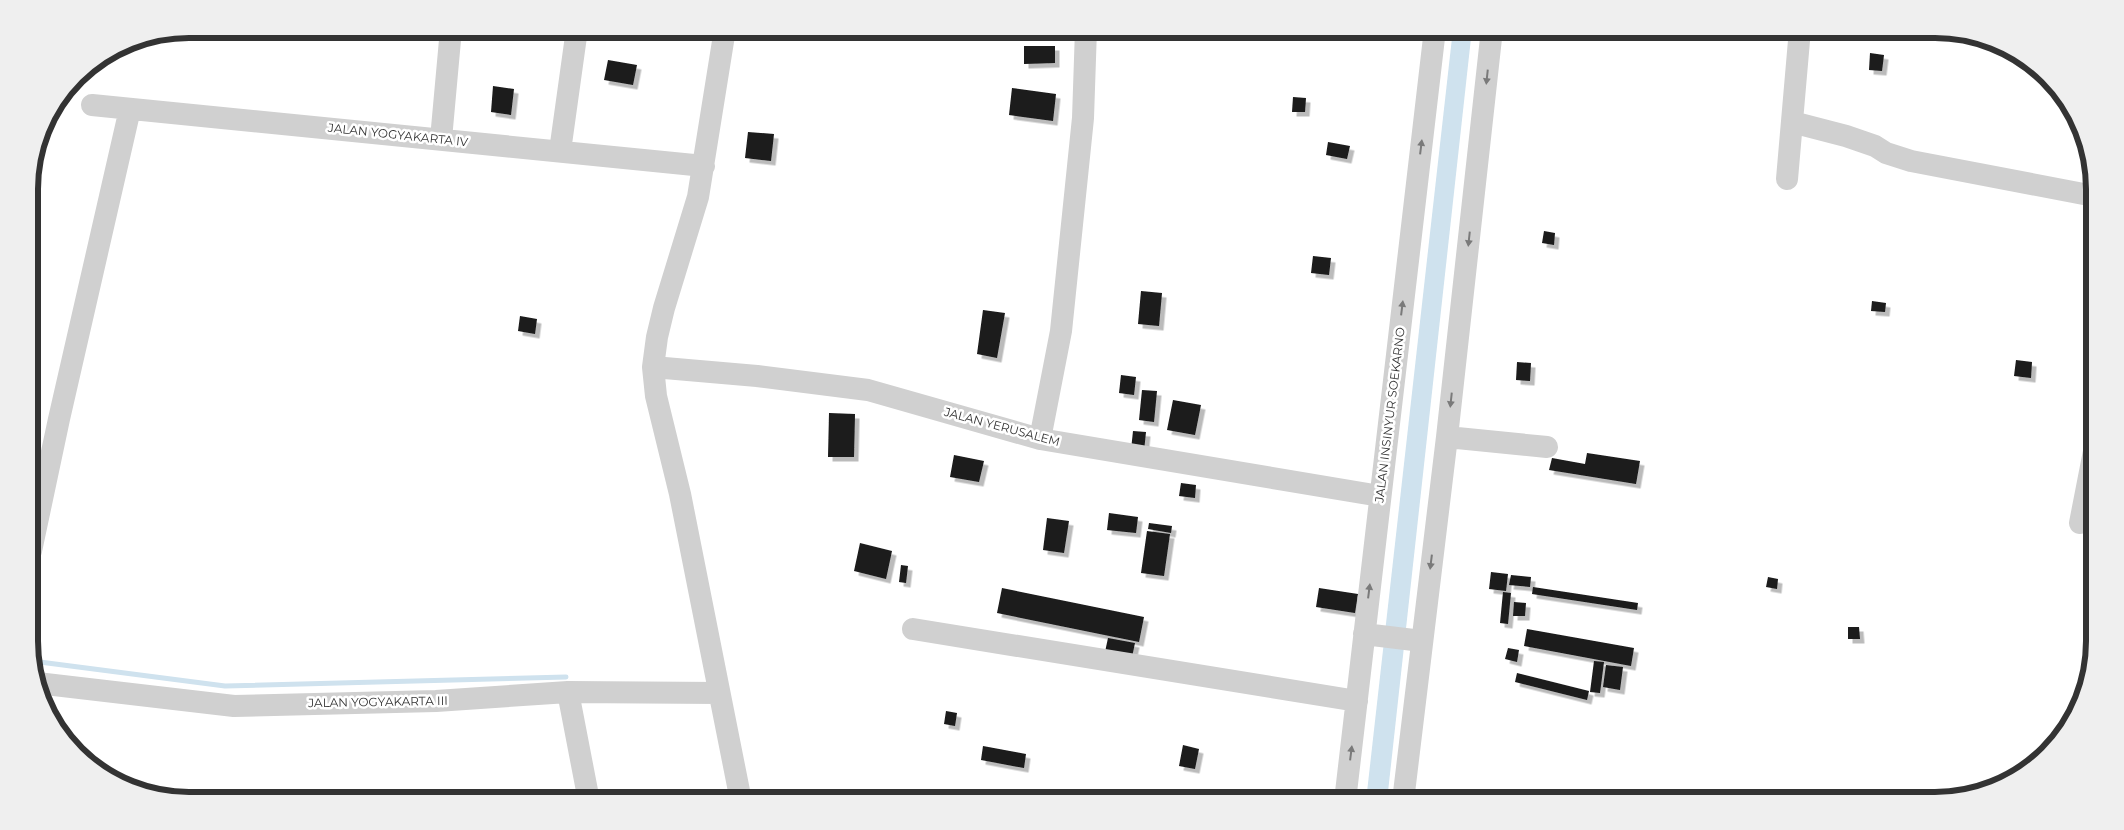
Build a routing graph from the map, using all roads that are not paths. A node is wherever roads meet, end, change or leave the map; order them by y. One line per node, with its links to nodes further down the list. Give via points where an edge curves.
1 (450, 37): 11 (street)
2 (576, 37): 12 (street)
3 (724, 37): 13 (street)
4 (1086, 37): 18 (street, via 1083,118 1061,330)
5 (1434, 37): 21 (street, JALAN INSINYUR SOEKARNO, one-way to 5)
6 (1491, 37): 17 (street, JALAN INSINYUR SOEKARNO, one-way to 17)
7 (1799, 37): 10 (street)
8 (92, 105): 9 (street, JALAN YOGYAKARTA IV)
9 (130, 109): 11 (street, JALAN YOGYAKARTA IV); 22 (street)
10 (1792, 122): 14 (street); 15 (street, via 1846,136 1911,161)
11 (440, 139): 12 (street, JALAN YOGYAKARTA IV)
12 (560, 151): 13 (street, JALAN YOGYAKARTA IV)
13 (704, 166): 16 (street, via 657,337)
14 (1787, 179)
15 (2086, 194)
16 (653, 367): 18 (street, JALAN YERUSALEM, via 868,390); 28 (street, via 656,396 680,494)
17 (1447, 437): 19 (street); 25 (street, JALAN INSINYUR SOEKARNO, one-way to 25)
18 (1040, 439): 21 (street, JALAN YERUSALEM)
19 (1547, 447)
20 (2086, 492): 23 (street)
21 (1380, 496): 25 (street, JALAN INSINYUR SOEKARNO, one-way to 21)
22 (38, 518)
23 (2080, 523)
24 (912, 628): 29 (street)
25 (1394, 638): 29 (street, JALAN INSINYUR SOEKARNO); 31 (street, JALAN INSINYUR SOEKARNO)
26 (44, 684): 27 (street, JALAN YOGYAKARTA III, via 234,706 436,701)
27 (568, 692): 28 (street, JALAN YOGYAKARTA III); 32 (street)
28 (719, 693): 33 (street)
29 (1357, 701): 30 (street, JALAN INSINYUR SOEKARNO, one-way to 29)
30 (1346, 792)
31 (1403, 792)
32 (587, 793)
33 (739, 793)

